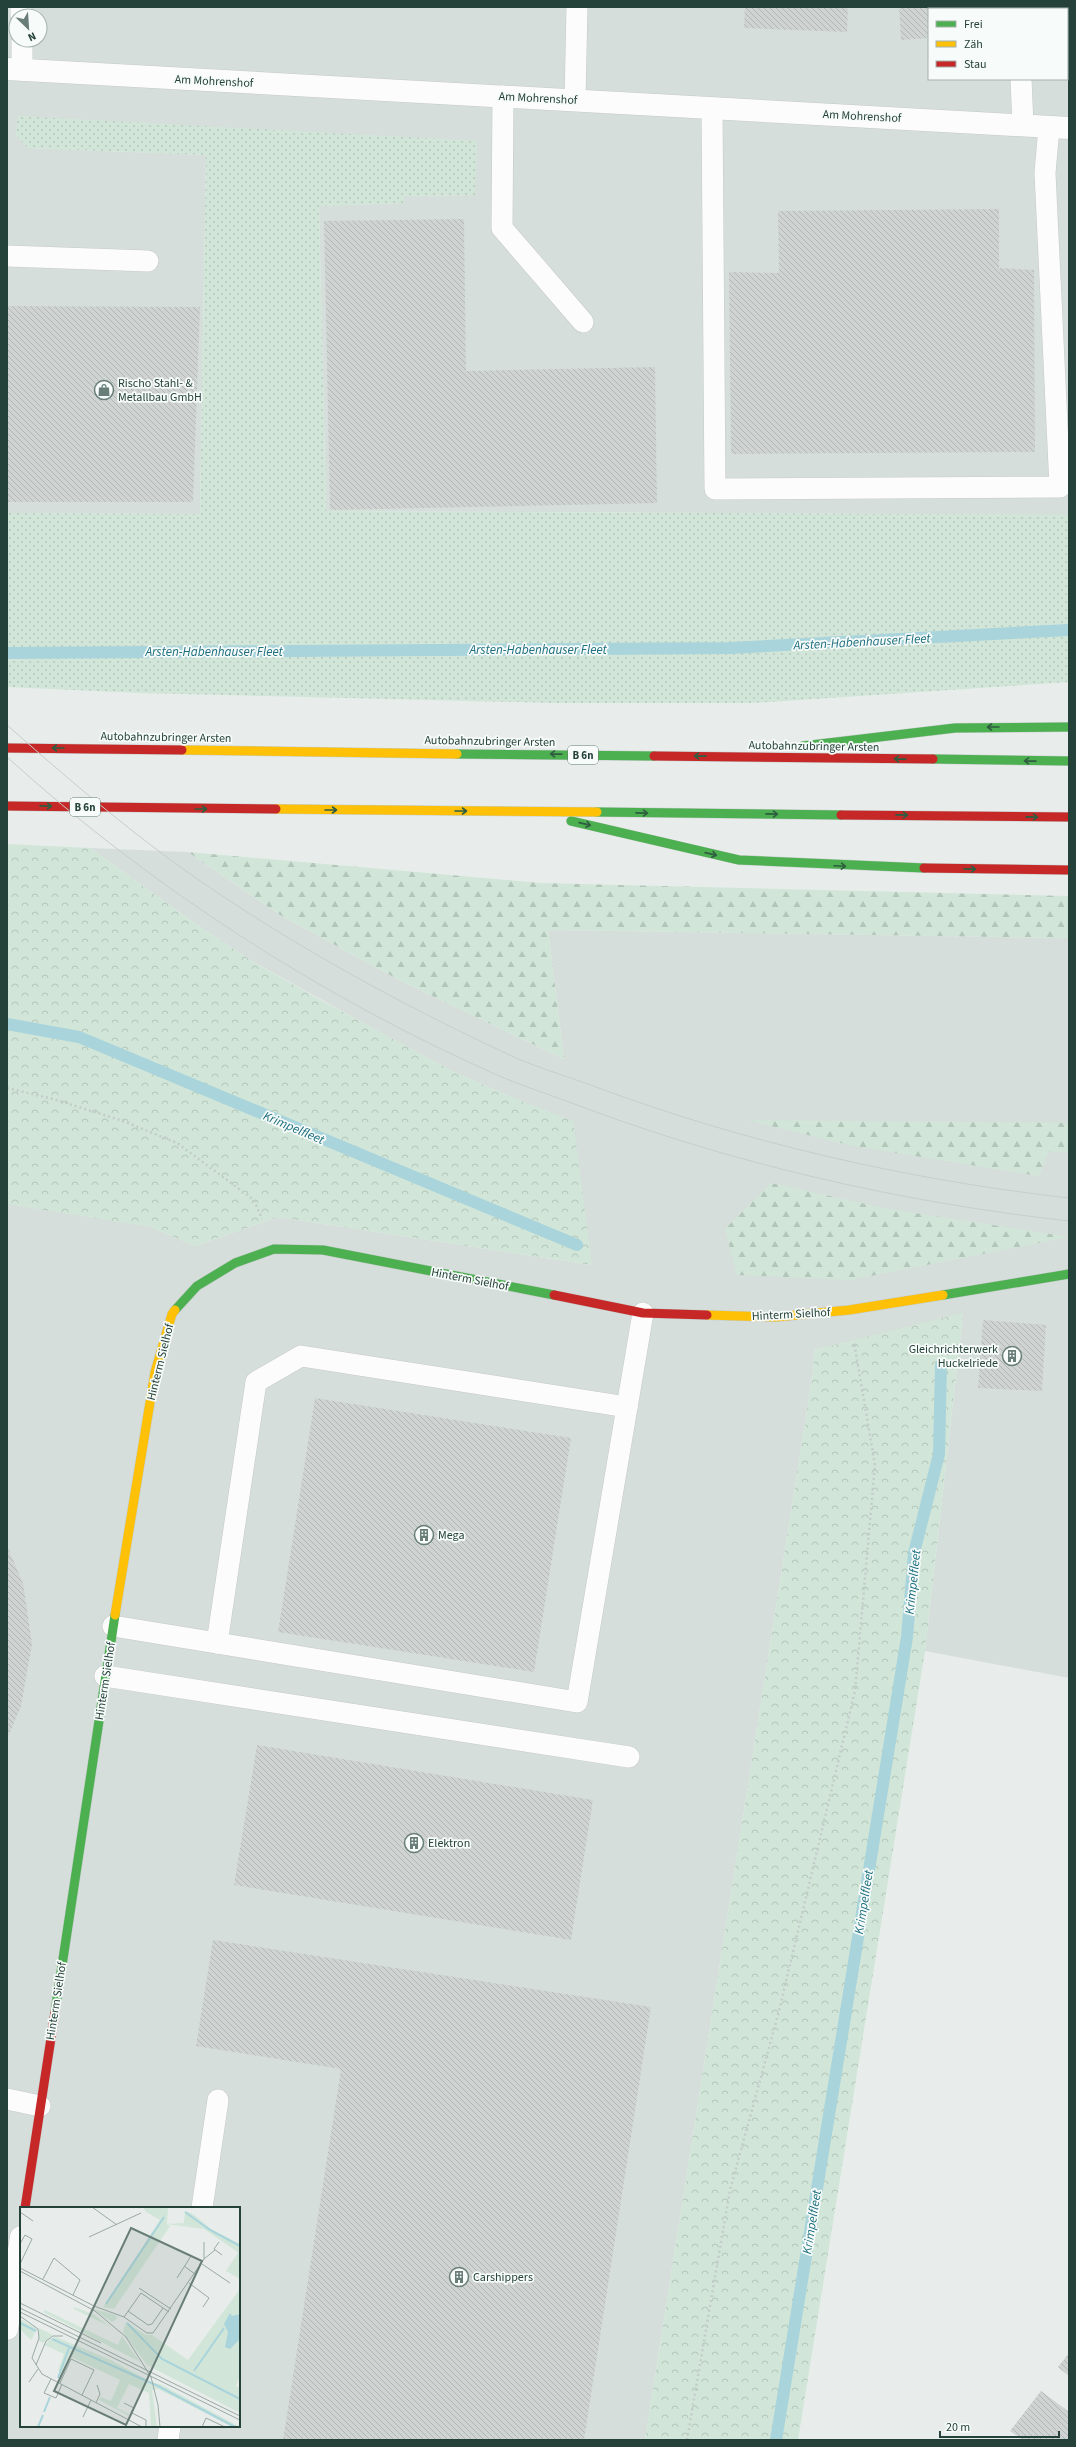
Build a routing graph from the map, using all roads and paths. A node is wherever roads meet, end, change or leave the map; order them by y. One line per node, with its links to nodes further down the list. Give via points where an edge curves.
1 (577, 7): 6 (lane)
2 (20, 48): 3 (lane)
3 (15, 69): 5 (street, Am Mohrenshof)
4 (1021, 80): 8 (lane)
5 (503, 96): 6 (street, Am Mohrenshof); 12 (lane, via 502,228)
6 (575, 100): 7 (street, Am Mohrenshof)
7 (712, 108): 8 (street, Am Mohrenshof); 9 (lane, via 715,488 1060,488 1045,173)
8 (1023, 125): 9 (street, Am Mohrenshof)
9 (1059, 127)
10 (7, 256): 11 (lane)
11 (148, 261)
12 (583, 322)
13 (1069, 727): 15 (main road, one-way to 15, via 955,728)
14 (7, 748): 15 (main road, Autobahnzubringer Arsten / B 6n, one-way to 14)
15 (718, 756): 16 (main road, Autobahnzubringer Arsten / B 6n, one-way to 15)
16 (1069, 761)
17 (7, 806): 18 (main road, B 6n, one-way to 18)
18 (533, 812): 19 (main road, B 6n, one-way to 19); 20 (main road, one-way to 20, via 738,860 882,868)
19 (1069, 817)
20 (1069, 870)
21 (7, 1088): 22 (path, via 53,1099 123,1121 177,1143 254,1200)
22 (274, 1249): 25 (main road, Hinterm Sielhof, via 323,1250); 27 (main road, Hinterm Sielhof, via 235,1263 197,1286 172,1314 155,1372)
23 (1069, 1274): 24 (main road, Hinterm Sielhof)
24 (849, 1310): 25 (main road, Hinterm Sielhof, via 776,1317); 40 (path, via 875,1465 855,1691 779,2011 730,2190)
25 (643, 1313): 26 (lane)
26 (627, 1407): 28 (lane, via 301,1356 256,1382); 28 (lane, via 577,1702)
27 (113, 1626): 28 (lane); 29 (main road, Hinterm Sielhof)
28 (217, 1643)
29 (105, 1676): 30 (lane); 33 (main road, Hinterm Sielhof)
30 (629, 1757)
31 (7, 2099): 33 (lane)
32 (218, 2100): 35 (lane)
33 (40, 2106): 34 (main road, Hinterm Sielhof)
34 (25, 2207)
35 (202, 2207)
36 (20, 2247): 37 (street)
37 (7, 2328)
38 (170, 2427): 39 (lane)
39 (168, 2440)
40 (687, 2440)

